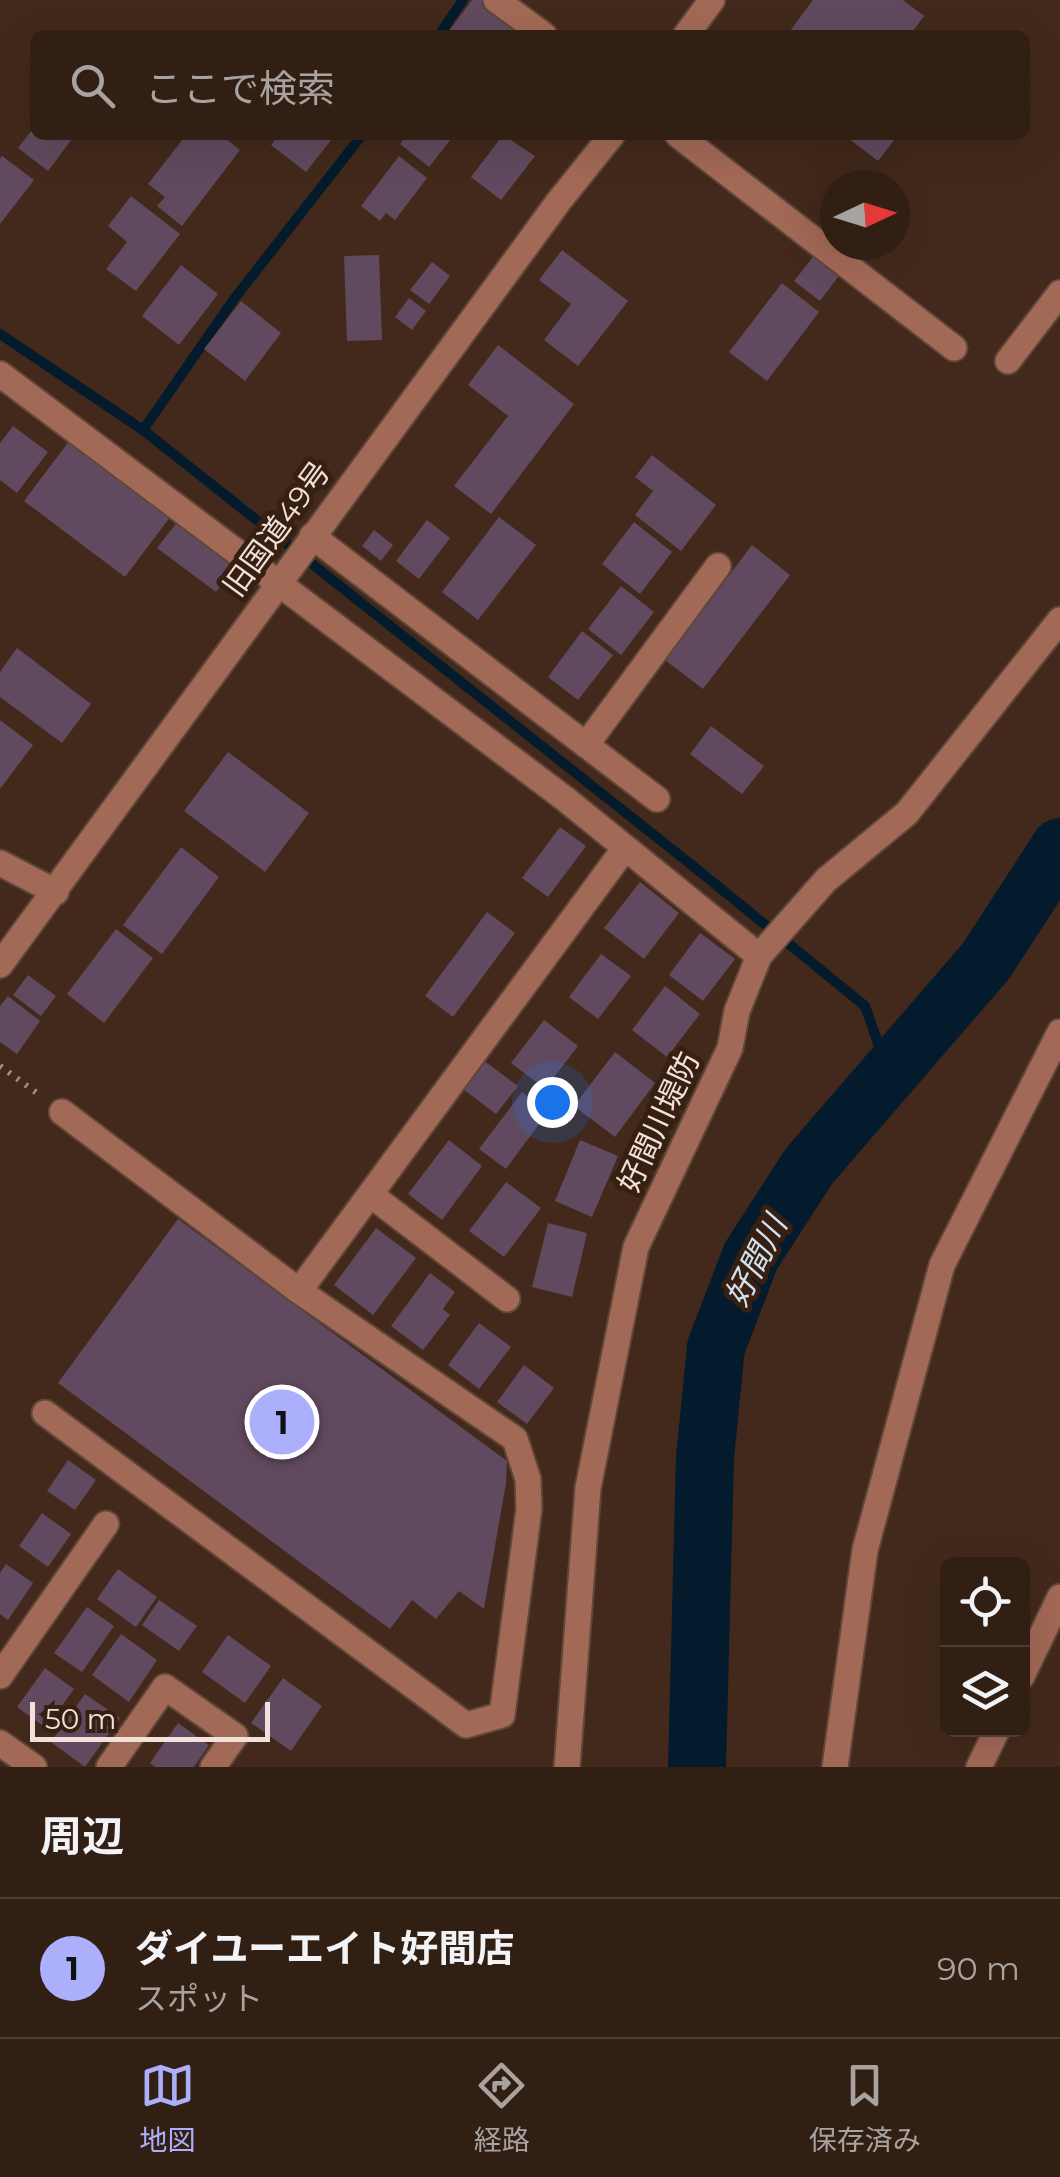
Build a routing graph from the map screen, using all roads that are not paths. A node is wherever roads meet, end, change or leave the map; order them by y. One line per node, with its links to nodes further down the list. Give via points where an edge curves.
1 (496, 0): 3 (street)
2 (712, 0): 4 (street)
3 (537, 30)
4 (690, 30)
5 (608, 140): 11 (street, 旧国道49号)
6 (684, 140): 8 (street)
7 (1060, 293): 9 (street)
8 (954, 348)
9 (1008, 361)
10 (0, 374): 13 (street)
11 (310, 540): 13 (street, 旧国道49号); 15 (street)
12 (718, 566): 15 (street)
13 (282, 578): 17 (street); 19 (street, 旧国道49号)
14 (1060, 620): 20 (street, 好間川堤防, via 908,813 826,880)
15 (586, 744): 16 (street)
16 (657, 798)
17 (625, 848): 20 (street); 24 (street)
18 (0, 864): 19 (street)
19 (56, 892): 21 (street, 旧国道49号)
20 (761, 954): 37 (street, 好間川堤防, via 737,1010 730,1048 636,1247 588,1488)
21 (0, 965)
22 (1060, 1032): 38 (street, via 942,1265 865,1550)
23 (62, 1112): 25 (street)
24 (371, 1195): 25 (street); 26 (street)
25 (298, 1291): 27 (street, via 516,1439 529,1509 502,1715 466,1726)
26 (507, 1299)
27 (45, 1413)
28 (106, 1524): 31 (street)
29 (1060, 1596): 30 (street)
30 (1030, 1659)
31 (0, 1676)
32 (994, 1737): 39 (street)
33 (0, 1743): 34 (street)
34 (34, 1767)
35 (108, 1767): 36 (street, via 165,1687 235,1736)
36 (213, 1767)
37 (568, 1767)
38 (836, 1767)
39 (980, 1767)

